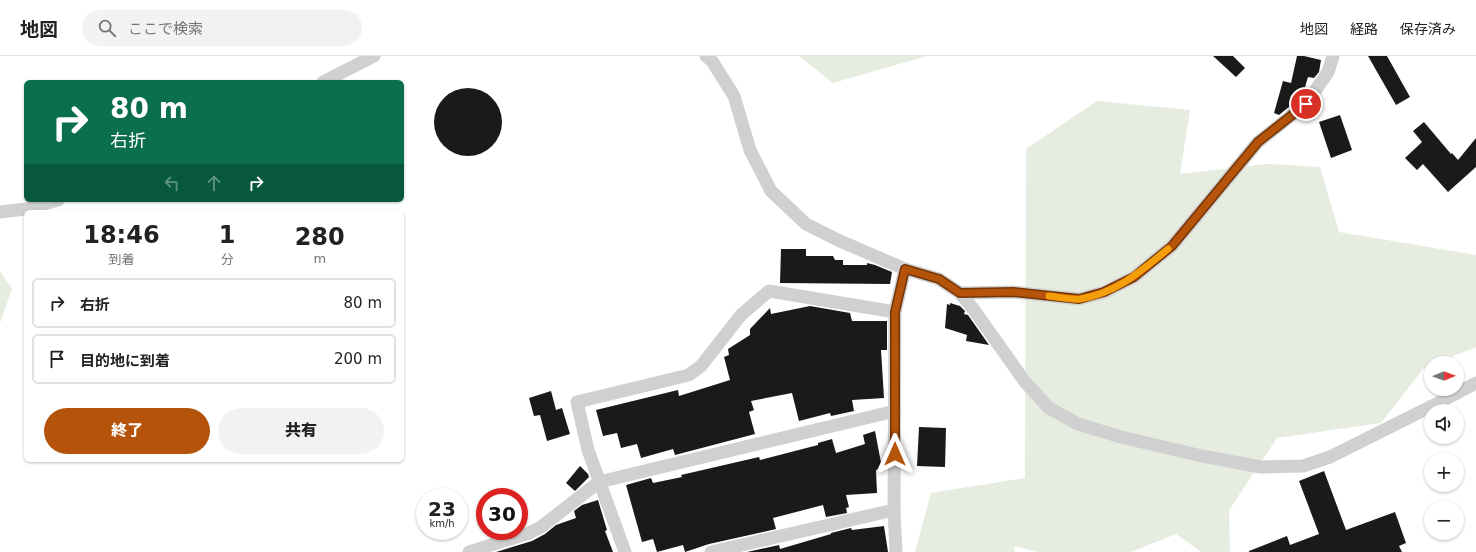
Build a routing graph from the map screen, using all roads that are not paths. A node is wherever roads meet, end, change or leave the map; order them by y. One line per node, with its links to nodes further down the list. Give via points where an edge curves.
1 (706, 56): 7 (street, via 712,61 734,96 750,150 771,191 806,224)
2 (1333, 56): 8 (street, via 1328,72 1306,104 1258,142 1172,246 1134,277 1104,292 1079,299 1013,292)
3 (370, 58): 4 (street)
4 (327, 80)
5 (51, 202): 6 (street, via 26,209)
6 (0, 212)
7 (905, 269): 8 (street, via 939,279); 9 (street)
8 (960, 293): 10 (street, via 1025,382 1049,408 1078,424 1121,437 1261,467 1303,466 1330,457)
9 (895, 312): 11 (street); 12 (street, via 769,291 741,316 701,366 689,375 578,402 588,450)
10 (1476, 383)
11 (895, 411): 12 (street); 13 (street)
12 (599, 482): 14 (street, via 541,527); 15 (street)
13 (894, 510): 16 (street); 17 (street)
14 (469, 552)
15 (625, 552)
16 (711, 552)
17 (896, 552)

